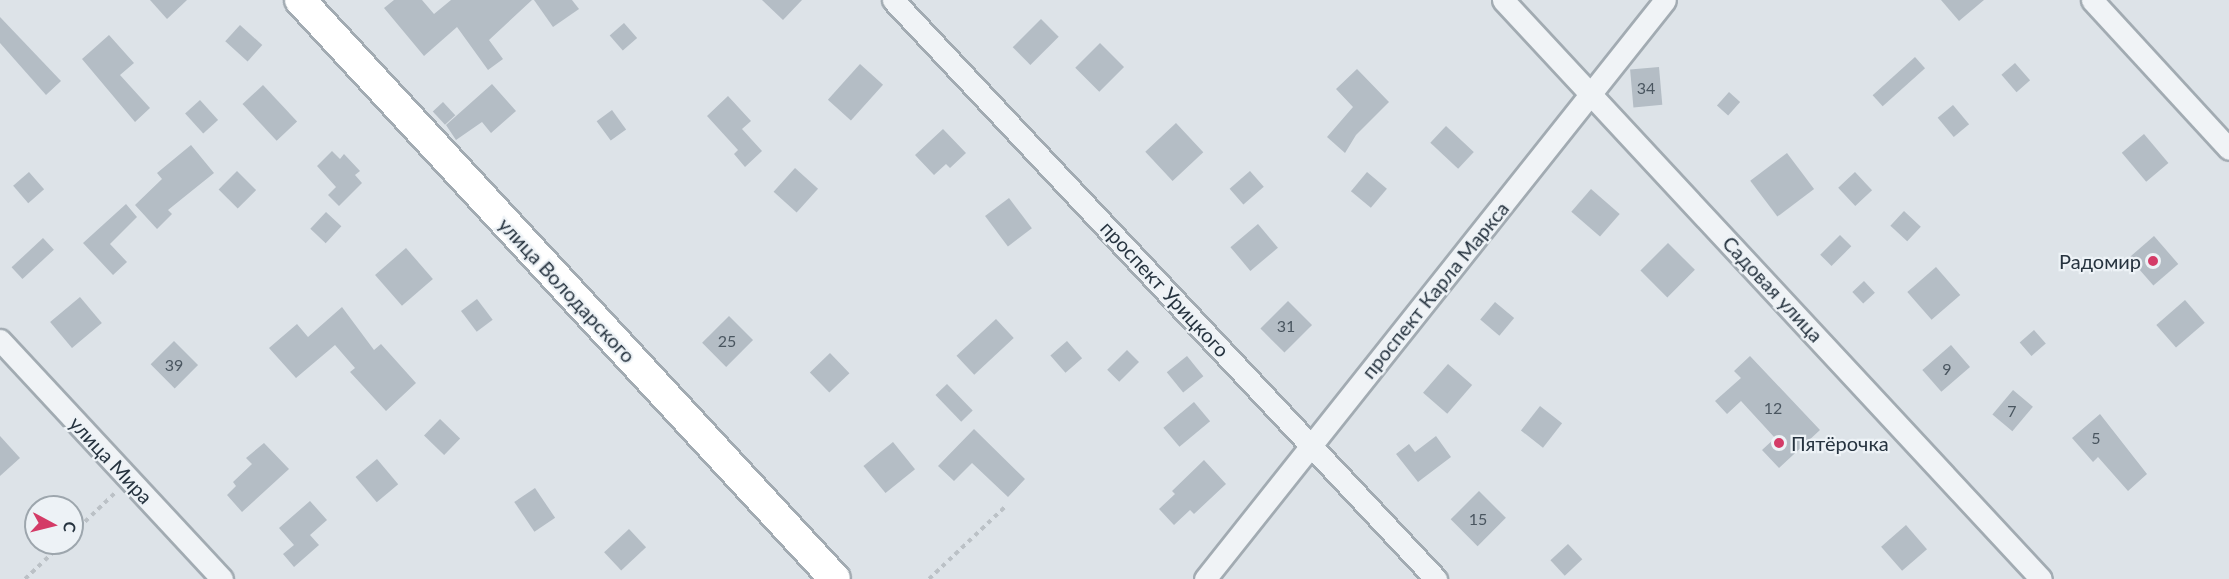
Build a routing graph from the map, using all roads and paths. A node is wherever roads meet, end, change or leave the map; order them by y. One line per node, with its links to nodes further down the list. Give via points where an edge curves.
1 (300, 0): 16 (street, улица Володарского)
2 (893, 0): 9 (street, проспект Урицкого)
3 (1503, 0): 6 (street, Садовая улица)
4 (1665, 0): 6 (street, проспект Карла Маркса)
5 (2092, 0): 7 (street)
6 (1592, 94): 9 (street, проспект Карла Маркса); 20 (street, Садовая улица)
7 (2229, 149)
8 (0, 340): 10 (street, улица Мира)
9 (1312, 444): 18 (street, проспект Карла Маркса); 19 (street, проспект Урицкого)
10 (129, 479): 12 (path); 15 (street, улица Мира)
11 (1006, 506): 17 (path)
12 (84, 522)
13 (50, 555): 14 (path)
14 (25, 579)
15 (222, 579)
16 (835, 579)
17 (929, 579)
18 (1205, 579)
19 (1436, 579)
20 (2041, 579)

